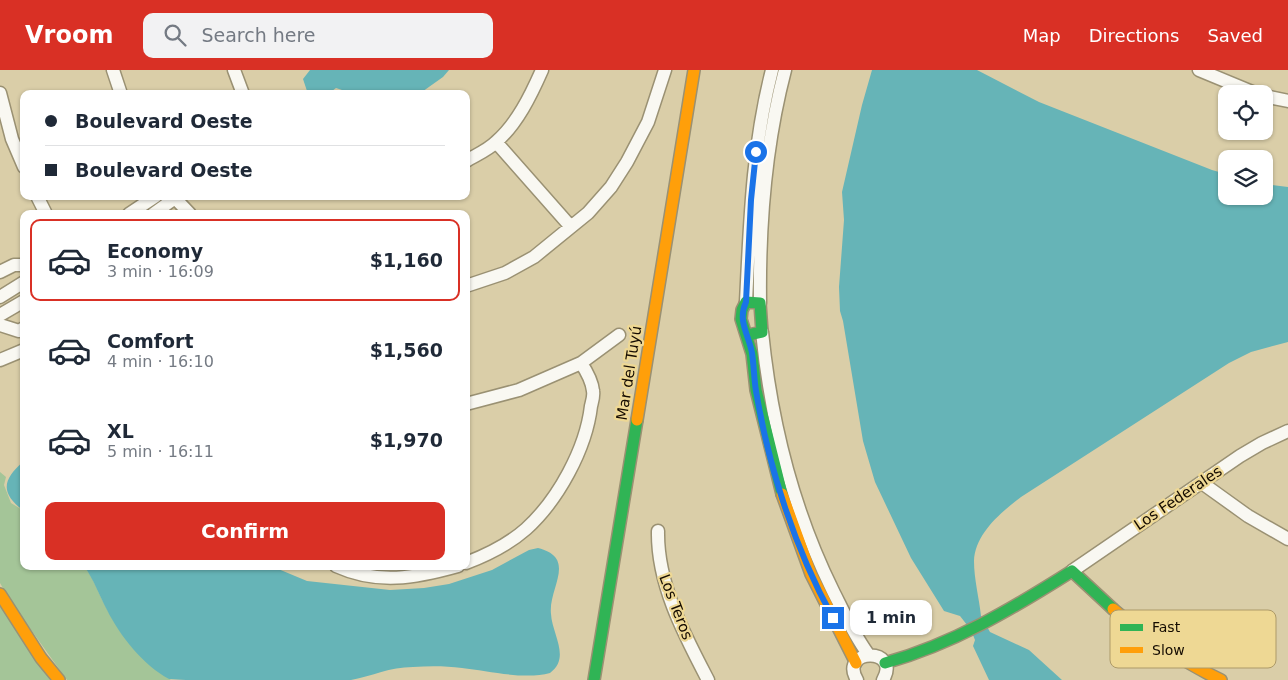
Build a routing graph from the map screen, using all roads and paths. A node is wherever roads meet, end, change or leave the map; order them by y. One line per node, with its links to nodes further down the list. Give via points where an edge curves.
1 (113, 70): 10 (street)
2 (234, 70): 11 (street)
3 (542, 70): 18 (street, via 528,99)
4 (666, 70): 27 (street, via 648,122 627,162 611,187)
5 (694, 70): 64 (street, Mar del Tuyú)
6 (772, 70): 15 (street)
7 (785, 70): 15 (street)
8 (1199, 70): 9 (street)
9 (1235, 85)
10 (120, 90)
11 (244, 90)
12 (0, 93): 17 (street)
13 (1273, 98): 14 (street)
14 (1288, 101)
15 (767, 118): 33 (street, via 754,164); 35 (street)
16 (0, 125): 17 (street)
17 (12, 139): 19 (street)
18 (496, 142): 20 (street); 27 (street)
19 (20, 158)
20 (470, 158)
21 (150, 200): 24 (street)
22 (171, 200): 25 (street)
23 (178, 200): 26 (street)
24 (135, 210)
25 (158, 210)
26 (186, 210)
27 (571, 227): 31 (street, via 534,258 505,273)
28 (20, 265): 29 (street)
29 (0, 272)
30 (20, 284): 32 (street)
31 (470, 285)
32 (0, 297)
33 (746, 302): 35 (street); 40 (street, via 742,319)
34 (20, 303): 36 (street)
35 (760, 303): 39 (street)
36 (0, 315)
37 (0, 325): 38 (street)
38 (20, 330)
39 (762, 332): 40 (street); 48 (street, via 766,375 785,463)
40 (748, 335): 48 (street, via 763,424)
41 (620, 336): 44 (street)
42 (20, 352): 43 (street)
43 (0, 360)
44 (581, 363): 45 (street, via 519,390); 51 (street, via 593,392 589,422 570,470 544,510 525,530 503,546)
45 (470, 403)
46 (1288, 431): 47 (street, Los Federales, via 1262,443)
47 (1202, 483): 50 (street, via 1248,516); 54 (street, Los Federales)
48 (789, 498): 57 (street, via 821,568); 58 (street, via 811,574)
49 (658, 531): 65 (street, Los Teros, via 661,572 668,594)
50 (1288, 539)
51 (470, 561)
52 (344, 570): 53 (street, via 376,578)
53 (443, 570)
54 (1072, 571): 56 (street); 59 (street, via 970,630 920,653)
55 (0, 594): 63 (street)
56 (1114, 610)
57 (868, 654): 58 (street); 59 (street, via 878,656)
58 (856, 663): 61 (street)
59 (884, 663): 62 (street)
60 (1198, 668): 66 (street)
61 (852, 679)
62 (884, 679)
63 (59, 680)
64 (594, 680)
65 (708, 680)
66 (1221, 680)

